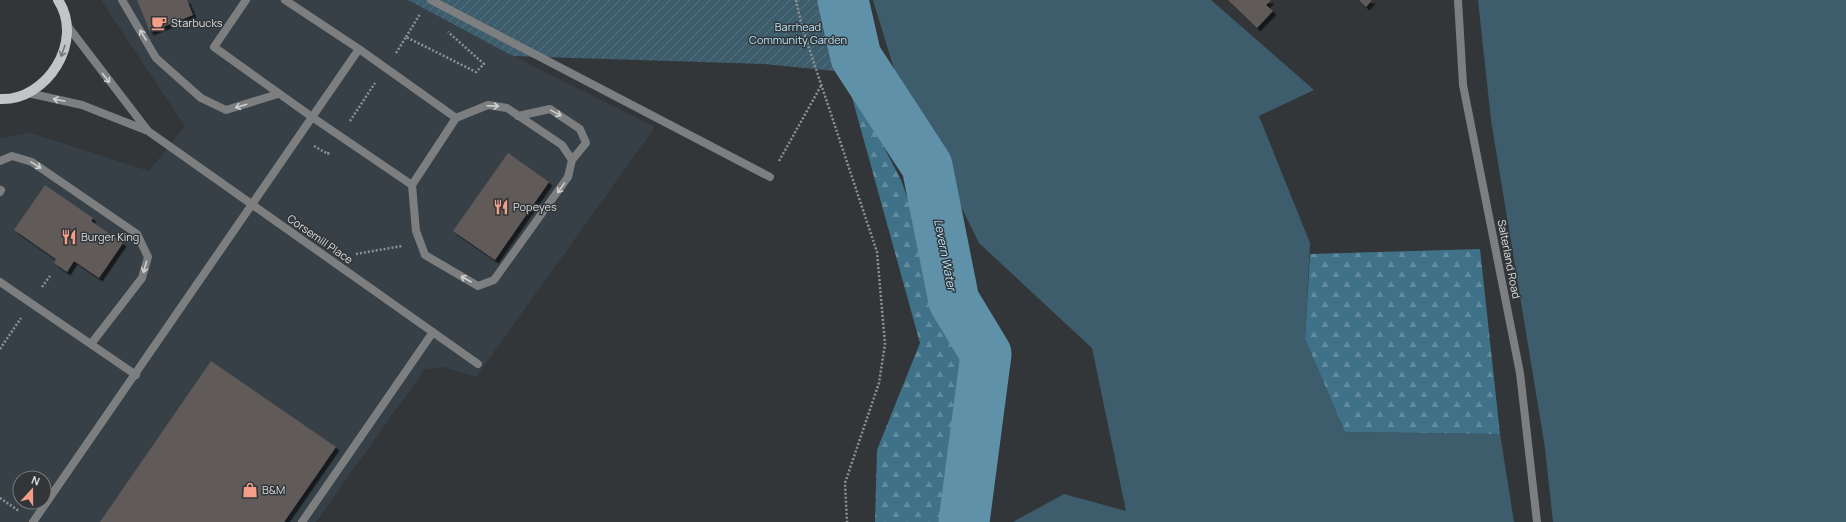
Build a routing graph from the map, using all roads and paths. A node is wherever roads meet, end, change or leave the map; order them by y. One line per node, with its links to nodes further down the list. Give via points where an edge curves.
1 (58, 0): 9 (main road)
2 (122, 0): 14 (street, one-way to 2, via 226,110 201,98 156,58)
3 (246, 0): 14 (street, via 214,47)
4 (285, 0): 11 (street)
5 (431, 0): 22 (street)
6 (796, 0): 12 (path)
7 (1458, 0): 35 (street, Salterland Road, via 1463,85 1520,373)
8 (423, 10): 10 (path)
9 (66, 24): 13 (main road, one-way to 13, via 65,45 58,64 46,81); 19 (street, Corsemill Place, one-way to 19)
10 (406, 38)
11 (358, 49): 17 (street); 18 (street)
12 (822, 84): 22 (path); 34 (path, via 877,252 885,344 879,383 845,483)
13 (28, 93): 15 (main road); 19 (street, Corsemill Place, one-way to 13, via 82,105)
14 (278, 94): 17 (street)
15 (3, 99)
16 (518, 116): 18 (street, one-way to 16, via 488,105 507,108); 20 (street, via 562,145); 20 (street, one-way to 20, via 550,109 580,129 586,143)
17 (312, 117): 23 (street); 24 (street)
18 (456, 118): 23 (street)
19 (148, 132): 24 (street, Corsemill Place)
20 (572, 160): 25 (street, one-way to 25, via 568,178 494,280 478,286 425,255)
21 (0, 161): 29 (street, one-way to 29, via 12,156 32,162 137,234 148,257 142,278)
22 (770, 177)
23 (412, 185): 25 (street, via 416,231)
24 (252, 204): 28 (street, Corsemill Place); 31 (street)
25 (420, 242): 26 (path)
26 (351, 255)
27 (0, 282): 29 (street)
28 (433, 332): 30 (street, Corsemill Place); 33 (street)
29 (91, 344): 31 (street)
30 (478, 364)
31 (136, 375): 32 (street)
32 (33, 522)
33 (302, 522)
34 (847, 522)
35 (1537, 522)

